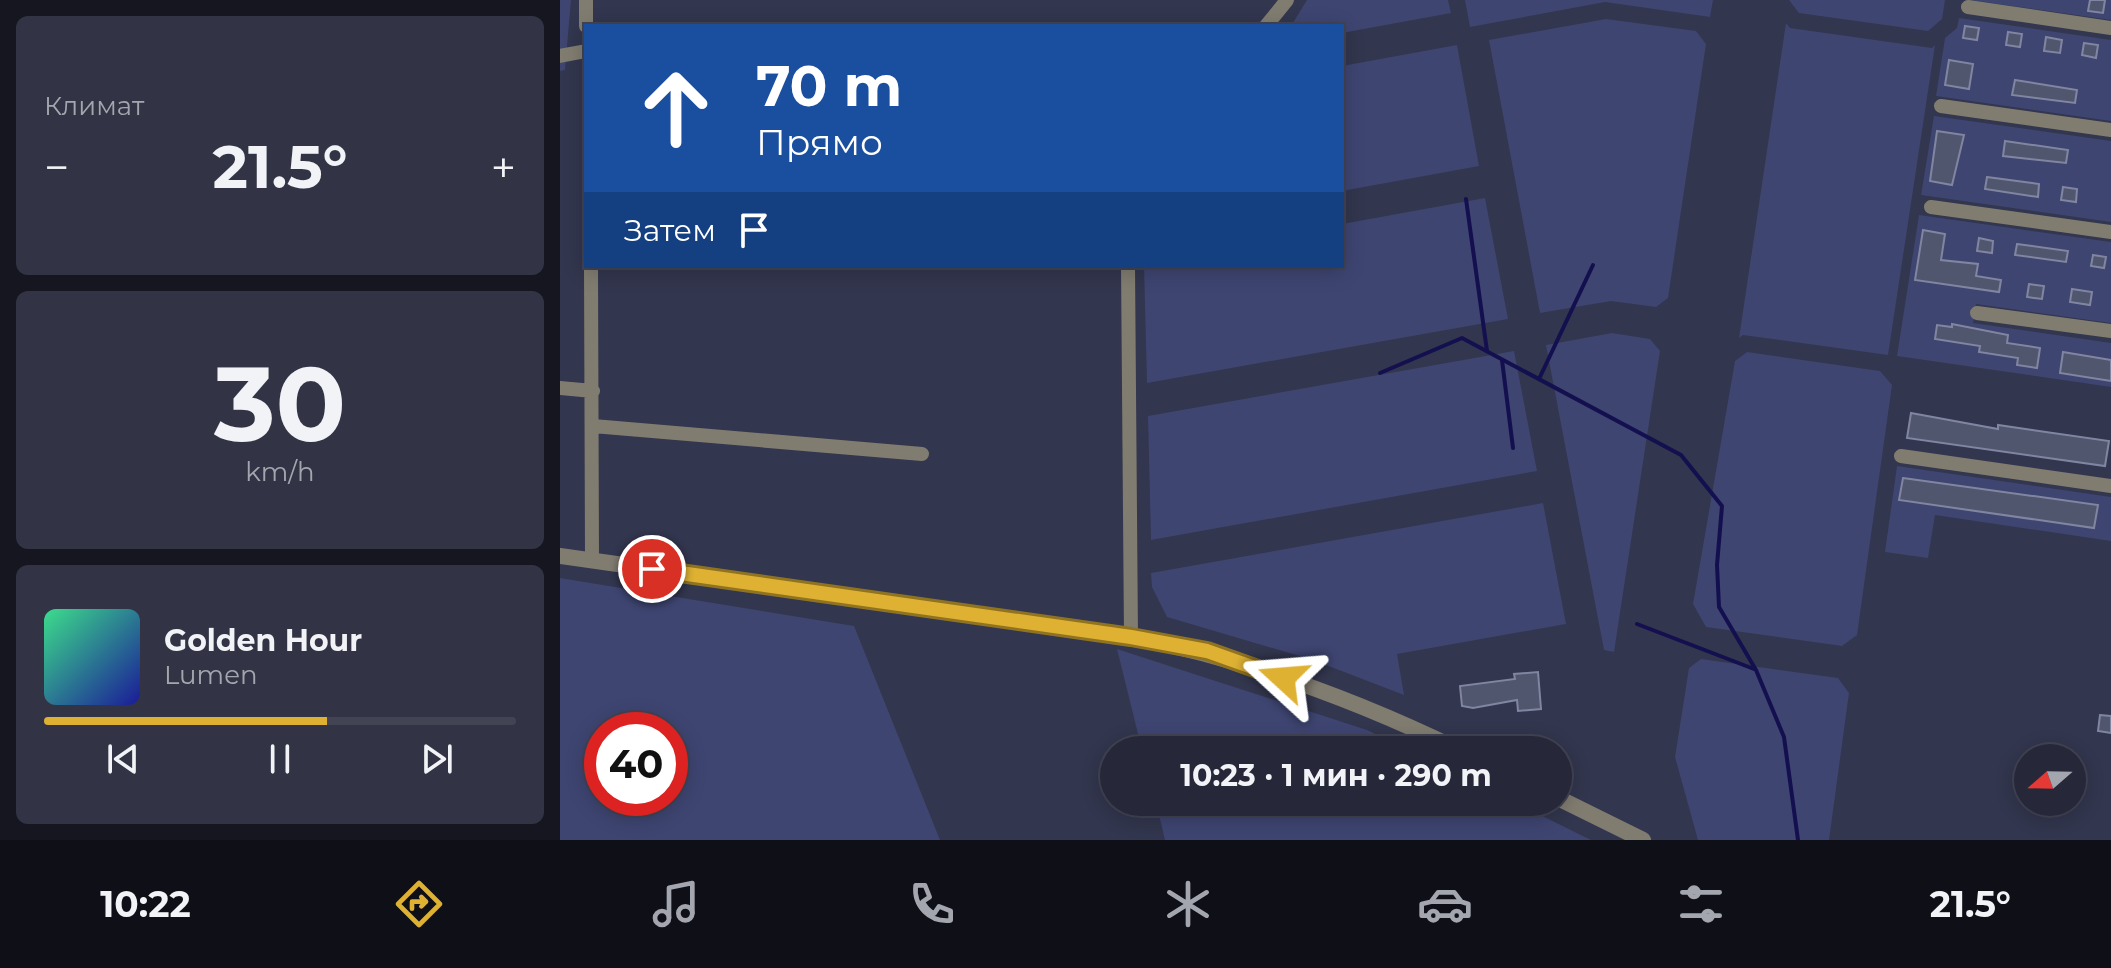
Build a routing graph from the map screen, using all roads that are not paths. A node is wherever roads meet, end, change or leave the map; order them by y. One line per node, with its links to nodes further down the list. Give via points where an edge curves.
1 (586, 0): 4 (street)
2 (1287, 0): 5 (street)
3 (1968, 7): 6 (street)
4 (586, 24)
5 (1268, 24)
6 (2111, 28)
7 (584, 51): 8 (street)
8 (560, 56)
9 (1941, 106): 10 (street)
10 (2111, 130)
11 (1931, 207): 12 (street)
12 (2111, 232)
13 (591, 268): 18 (street)
14 (1128, 268): 25 (street)
15 (1977, 313): 16 (street)
16 (2111, 331)
17 (560, 388): 18 (street)
18 (593, 391): 19 (street)
19 (593, 426): 20 (street); 24 (street)
20 (922, 454)
21 (1901, 456): 22 (street)
22 (2111, 486)
23 (560, 556): 24 (street)
24 (592, 560): 25 (street)
25 (1131, 637): 26 (street, via 1207,651 1385,714)
26 (1430, 736)
27 (1572, 805): 28 (street)
28 (1643, 840)

